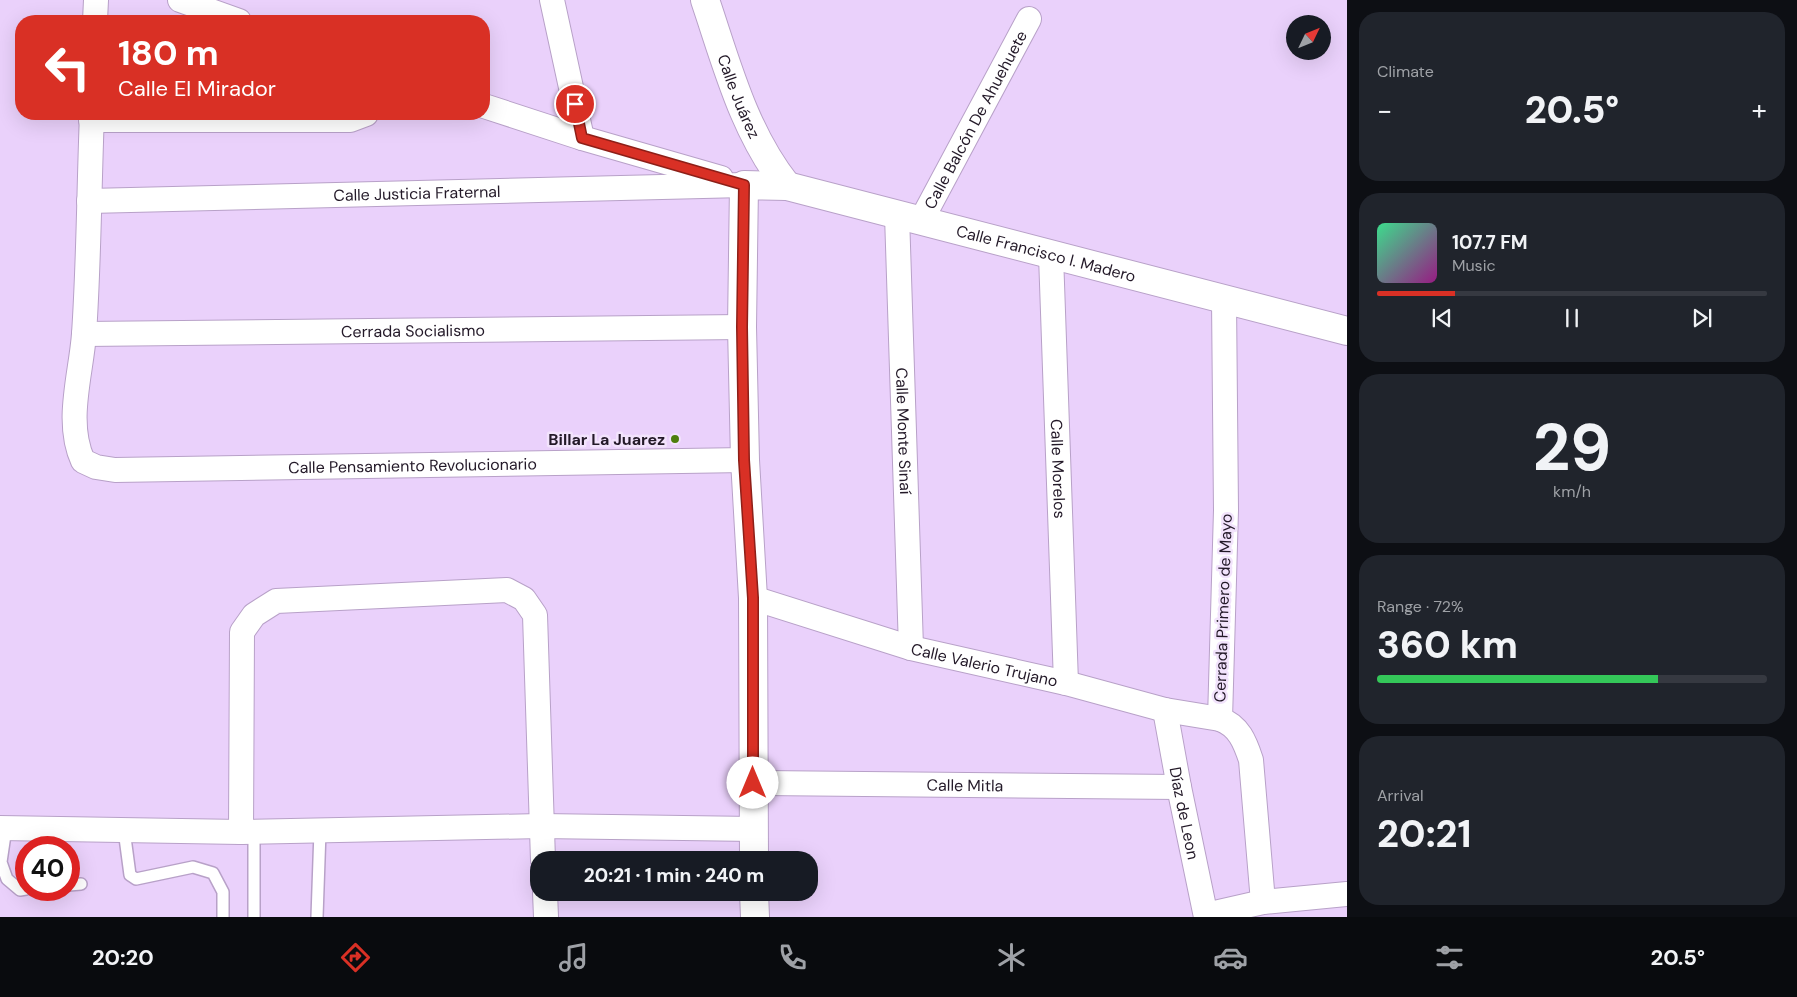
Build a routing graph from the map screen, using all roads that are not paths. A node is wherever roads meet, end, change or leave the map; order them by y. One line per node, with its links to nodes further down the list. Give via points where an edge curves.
1 (96, 0): 5 (street)
2 (180, 0): 6 (street)
3 (552, 0): 10 (street)
4 (705, 0): 12 (street, Calle Juárez, via 738,100 757,143)
5 (95, 15)
6 (222, 15)
7 (1029, 19): 14 (street, Calle Balcón De Ahuehuete)
8 (490, 108): 10 (street)
9 (92, 120): 13 (street)
10 (582, 138): 11 (street)
11 (744, 185): 12 (street, Calle Francisco I. Madero); 13 (street, Calle Justicia Fraternal); 17 (street)
12 (787, 186): 14 (street, Calle Francisco I. Madero)
13 (89, 201): 19 (street)
14 (909, 218): 15 (street, Calle Francisco I. Madero); 22 (street, Calle Monte Sinaí)
15 (1051, 255): 16 (street, Calle Francisco I. Madero); 23 (street, Calle Morelos)
16 (1224, 300): 18 (street, Calle Francisco I. Madero); 25 (street, Cerrada Primero de Mayo, via 1226,510)
17 (742, 327): 19 (street, Cerrada Socialismo); 20 (street)
18 (1347, 331)
19 (84, 334): 20 (street, Calle Pensamiento Revolucionario, via 74,423 75,445 83,461 96,467 115,470)
20 (744, 460): 21 (street)
21 (753, 598): 22 (street, Calle Valerio Trujano); 26 (street)
22 (911, 648): 23 (street, Calle Valerio Trujano)
23 (1066, 683): 24 (street, Calle Valerio Trujano)
24 (1165, 710): 25 (street, Calle Valerio Trujano); 27 (street, Díaz de Leon)
25 (1220, 719): 40 (street, Cerrada Primero de Mayo, via 1236,728 1251,760)
26 (753, 783): 27 (street, Calle Mitla); 30 (street)
27 (1178, 787): 41 (street, Díaz de Leon)
28 (541, 826): 30 (street); 32 (street); 33 (street, via 535,615 524,599 507,590 276,600 254,614 242,632); 34 (street)
29 (3, 828): 31 (street); 36 (lane, via 2,862 7,880)
30 (754, 829): 35 (street)
31 (124, 830): 33 (street); 42 (lane, via 130,875 136,880 193,867 213,873 223,892)
32 (320, 830): 33 (street); 44 (lane)
33 (247, 832): 43 (lane)
34 (542, 851)
35 (754, 851)
36 (15, 886)
37 (1347, 894): 40 (street)
38 (545, 901): 45 (street)
39 (754, 901): 46 (street)
40 (1263, 902): 41 (street)
41 (1206, 916)
42 (223, 917)
43 (254, 917)
44 (317, 917)
45 (546, 917)
46 (755, 917)

